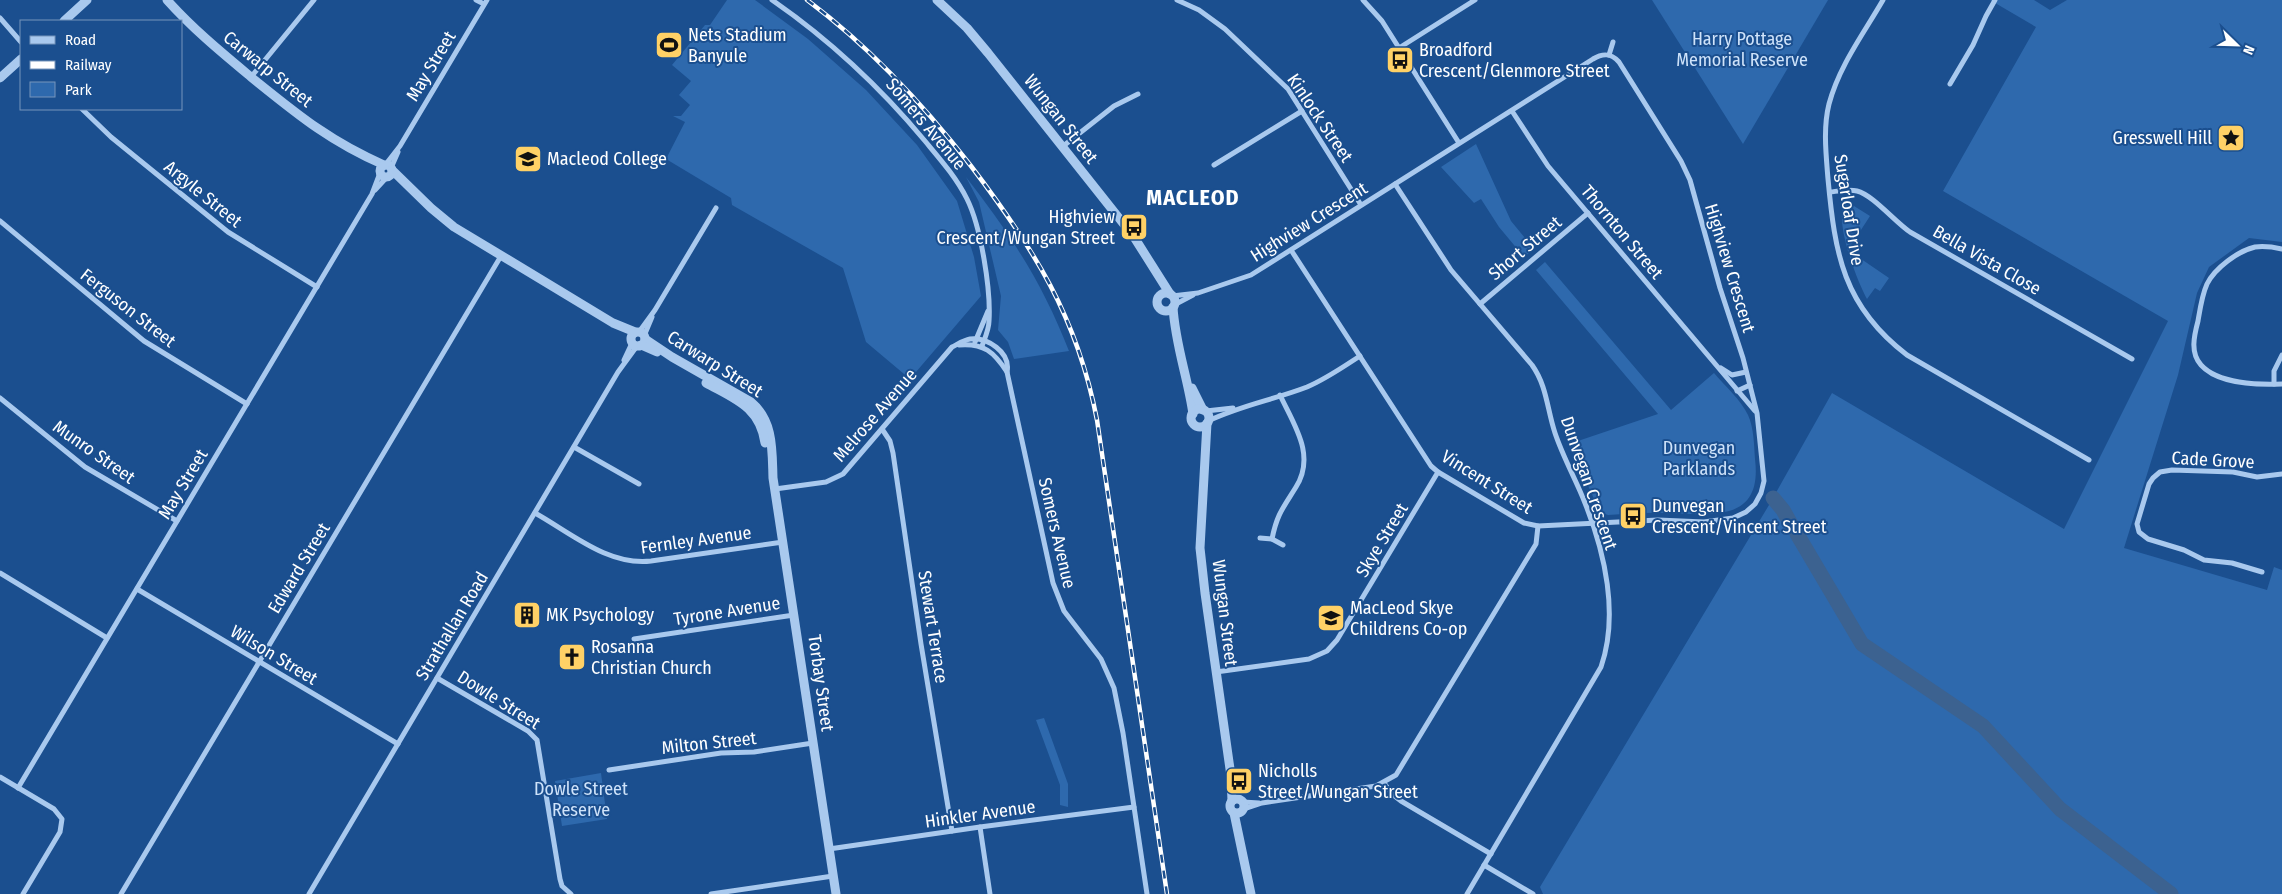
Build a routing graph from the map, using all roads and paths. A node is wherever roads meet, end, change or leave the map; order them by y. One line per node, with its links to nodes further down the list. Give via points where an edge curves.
1 (87, 0): 14 (street)
2 (167, 0): 20 (street, Carwarp Street, via 196,31)
3 (314, 0): 20 (street)
4 (476, 0): 11 (street)
5 (772, 0): 46 (street, Somers Avenue, via 817,33 869,79 915,128 955,178 975,220 989,287)
6 (1177, 0): 25 (street, Kinlock Street, via 1199,10 1225,29 1279,80)
7 (1363, 0): 17 (street, via 1382,21)
8 (1475, 0): 17 (street)
9 (1883, 0): 32 (street, Sugarloaf Drive, via 1839,76 1829,106 1826,144)
10 (1995, 0): 22 (street)
11 (485, 2): 30 (street, May Street)
12 (942, 2): 28 (street, Wungan Street, via 976,37)
13 (0, 18): 15 (street)
14 (65, 20)
15 (20, 41)
16 (1613, 42): 18 (street)
17 (1399, 48): 27 (street)
18 (1609, 55): 26 (street, Highview Crescent, via 1598,56); 56 (street, Highview Crescent, via 1619,62 1687,173)
19 (20, 60): 21 (street)
20 (251, 77): 30 (street, Carwarp Street, via 304,120)
21 (0, 78)
22 (1950, 84)
23 (1138, 94): 28 (street, via 1114,106)
24 (83, 110): 41 (street, Argyle Street, via 228,232)
25 (1302, 111): 29 (street); 33 (street, Kinlock Street)
26 (1512, 111): 27 (street, Highview Crescent); 35 (street, Thornton Street, via 1542,159)
27 (1460, 143): 31 (street, Highview Crescent)
28 (1062, 147): 40 (street, Wungan Street, via 1134,237)
29 (1214, 165)
30 (386, 171): 39 (street, Carwarp Street, via 454,227); 41 (street, May Street)
31 (1395, 184): 33 (street, Highview Crescent); 45 (street, Dunvegan Crescent, via 1443,259)
32 (1830, 192): 54 (street, Bella Vista Close, via 1851,190 1866,194 1910,232); 75 (street, Sugarloaf Drive, via 1844,274 1862,310 1879,330 1919,362)
33 (1361, 206): 38 (street, Highview Crescent)
34 (716, 208): 49 (street, Strathallan Road)
35 (1588, 213): 45 (street, Short Street); 55 (street, Thornton Street)
36 (0, 221): 64 (street, Ferguson Street, via 154,348)
37 (2282, 249): 59 (street, via 2248,249 2217,271 2205,290 2194,342 2199,362 2210,372 2250,384)
38 (1291, 250): 42 (street, Highview Crescent, via 1244,278); 53 (street, Vincent Street)
39 (501, 256): 49 (street, Carwarp Street); 95 (street, Edward Street)
40 (1152, 265): 43 (street, Wungan Street); 44 (street, Wungan Street)
41 (316, 287): 64 (street, May Street)
42 (1198, 293): 44 (street, Highview Crescent); 44 (street, Highview Crescent)
43 (1159, 297): 44 (street, via 1165,293); 47 (street, via 1157,302)
44 (1172, 301): 47 (street, via 1169,310); 48 (street, Wungan Street)
45 (1480, 304): 83 (street, Dunvegan Crescent, via 1542,381 1554,432)
46 (989, 308): 50 (street, Somers Avenue); 51 (street, Somers Avenue)
47 (1162, 310): 48 (street, Wungan Street)
48 (1175, 333): 57 (street, Wungan Street)
49 (638, 339): 69 (street, Carwarp Street, via 744,405); 73 (street, Strathallan Road)
50 (975, 342): 51 (street, Somers Avenue); 72 (street, Melrose Avenue, via 955,346 944,354)
51 (983, 343): 105 (street, Somers Avenue, via 1007,372 1053,583 1064,611 1101,659 1114,688)
52 (2282, 355): 59 (street, via 2274,370)
53 (1360, 356): 62 (street, via 1318,382); 76 (street, Vincent Street)
54 (2132, 359)
55 (1718, 366): 56 (street, via 1732,375); 61 (street, Thornton Street)
56 (1746, 372): 58 (street, Highview Crescent)
57 (1188, 381): 66 (street, Wungan Street); 68 (street, Wungan Street)
58 (1750, 384): 61 (street); 67 (street, Highview Crescent)
59 (2274, 384): 60 (street)
60 (2282, 384)
61 (1737, 391): 67 (street, Thornton Street)
62 (1280, 395): 65 (street); 86 (street, via 1301,437 1305,461 1300,480 1280,512)
63 (0, 398): 82 (street, Munro Street, via 85,467)
64 (247, 404): 82 (street, May Street)
65 (1239, 407): 66 (street); 70 (street)
66 (1205, 411): 68 (street, via 1198,410); 70 (street)
67 (1757, 413): 80 (street, Highview Crescent, via 1764,481 1761,494)
68 (1193, 414): 71 (street, via 1191,418)
69 (762, 420): 79 (street, Torbay Street)
70 (1208, 422): 71 (street, via 1203,426); 74 (street, Wungan Street)
71 (1195, 425): 74 (street, Wungan Street)
72 (882, 429): 79 (street, Melrose Avenue, via 837,478); 107 (street, Stewart Terrace, via 893,453)
73 (574, 447): 78 (street); 81 (street, Strathallan Road)
74 (1206, 453): 96 (street, Wungan Street, via 1200,548)
75 (2089, 460)
76 (1438, 472): 84 (street, Vincent Street, via 1524,523); 96 (street, Skye Street, via 1337,640 1327,651 1309,659)
77 (2282, 474): 89 (street, Cade Grove, via 2257,477 2233,472 2160,472 2150,481 2137,524 2141,536 2148,539 2204,560 2232,563)
78 (639, 484)
79 (775, 489): 87 (street, Torbay Street)
80 (1751, 508): 83 (street, Vincent Street, via 1733,518 1704,522 1665,520)
81 (535, 513): 87 (street, Fernley Avenue, via 606,554 629,562 651,562); 97 (street, Strathallan Road)
82 (177, 521): 91 (street, May Street)
83 (1592, 524): 84 (street, Vincent Street); 109 (street, Dunvegan Crescent, via 1609,589 1604,659)
84 (1538, 526): 102 (street, via 1536,544 1405,763)
85 (1260, 538): 86 (street)
86 (1272, 539): 88 (street)
87 (783, 542): 92 (street, Torbay Street)
88 (1282, 545)
89 (2262, 572)
90 (0, 573): 93 (street)
91 (137, 589): 93 (street, May Street); 95 (street, Wilson Street)
92 (794, 614): 94 (street, Tyrone Avenue); 98 (street, Torbay Street)
93 (107, 638): 103 (street, May Street)
94 (634, 639)
95 (260, 662): 99 (street, Wilson Street); 113 (street, Edward Street)
96 (1216, 672): 104 (street, Wungan Street, via 1231,776)
97 (437, 678): 99 (street, Strathallan Road); 115 (street, Dowle Street, via 535,737 540,749 560,879 562,886)
98 (813, 743): 100 (street, Milton Street); 108 (street, Torbay Street)
99 (398, 744): 114 (street, Strathallan Road)
100 (609, 770)
101 (0, 777): 103 (street)
102 (1384, 783): 104 (street); 109 (street, via 1395,797)
103 (18, 788): 112 (street, via 54,809 62,823 60,832)
104 (1239, 806): 120 (street, Wungan Street, via 1239,838)
105 (1134, 807): 106 (street, Hinkler Avenue); 119 (street, Somers Avenue)
106 (980, 827): 107 (street, Hinkler Avenue); 118 (street)
107 (952, 831): 108 (street, Hinkler Avenue)
108 (829, 849): 111 (street, Torbay Street)
109 (1491, 854): 110 (street, Dunvegan Crescent)
110 (1484, 865): 121 (street, Dunvegan Crescent); 122 (street)
111 (833, 876): 116 (street); 117 (street, Torbay Street)
112 (23, 894)
113 (121, 894)
114 (309, 894)
115 (571, 894)
116 (711, 894)
117 (836, 894)
118 (990, 894)
119 (1146, 894)
120 (1251, 894)
121 (1467, 894)
122 (1533, 894)

